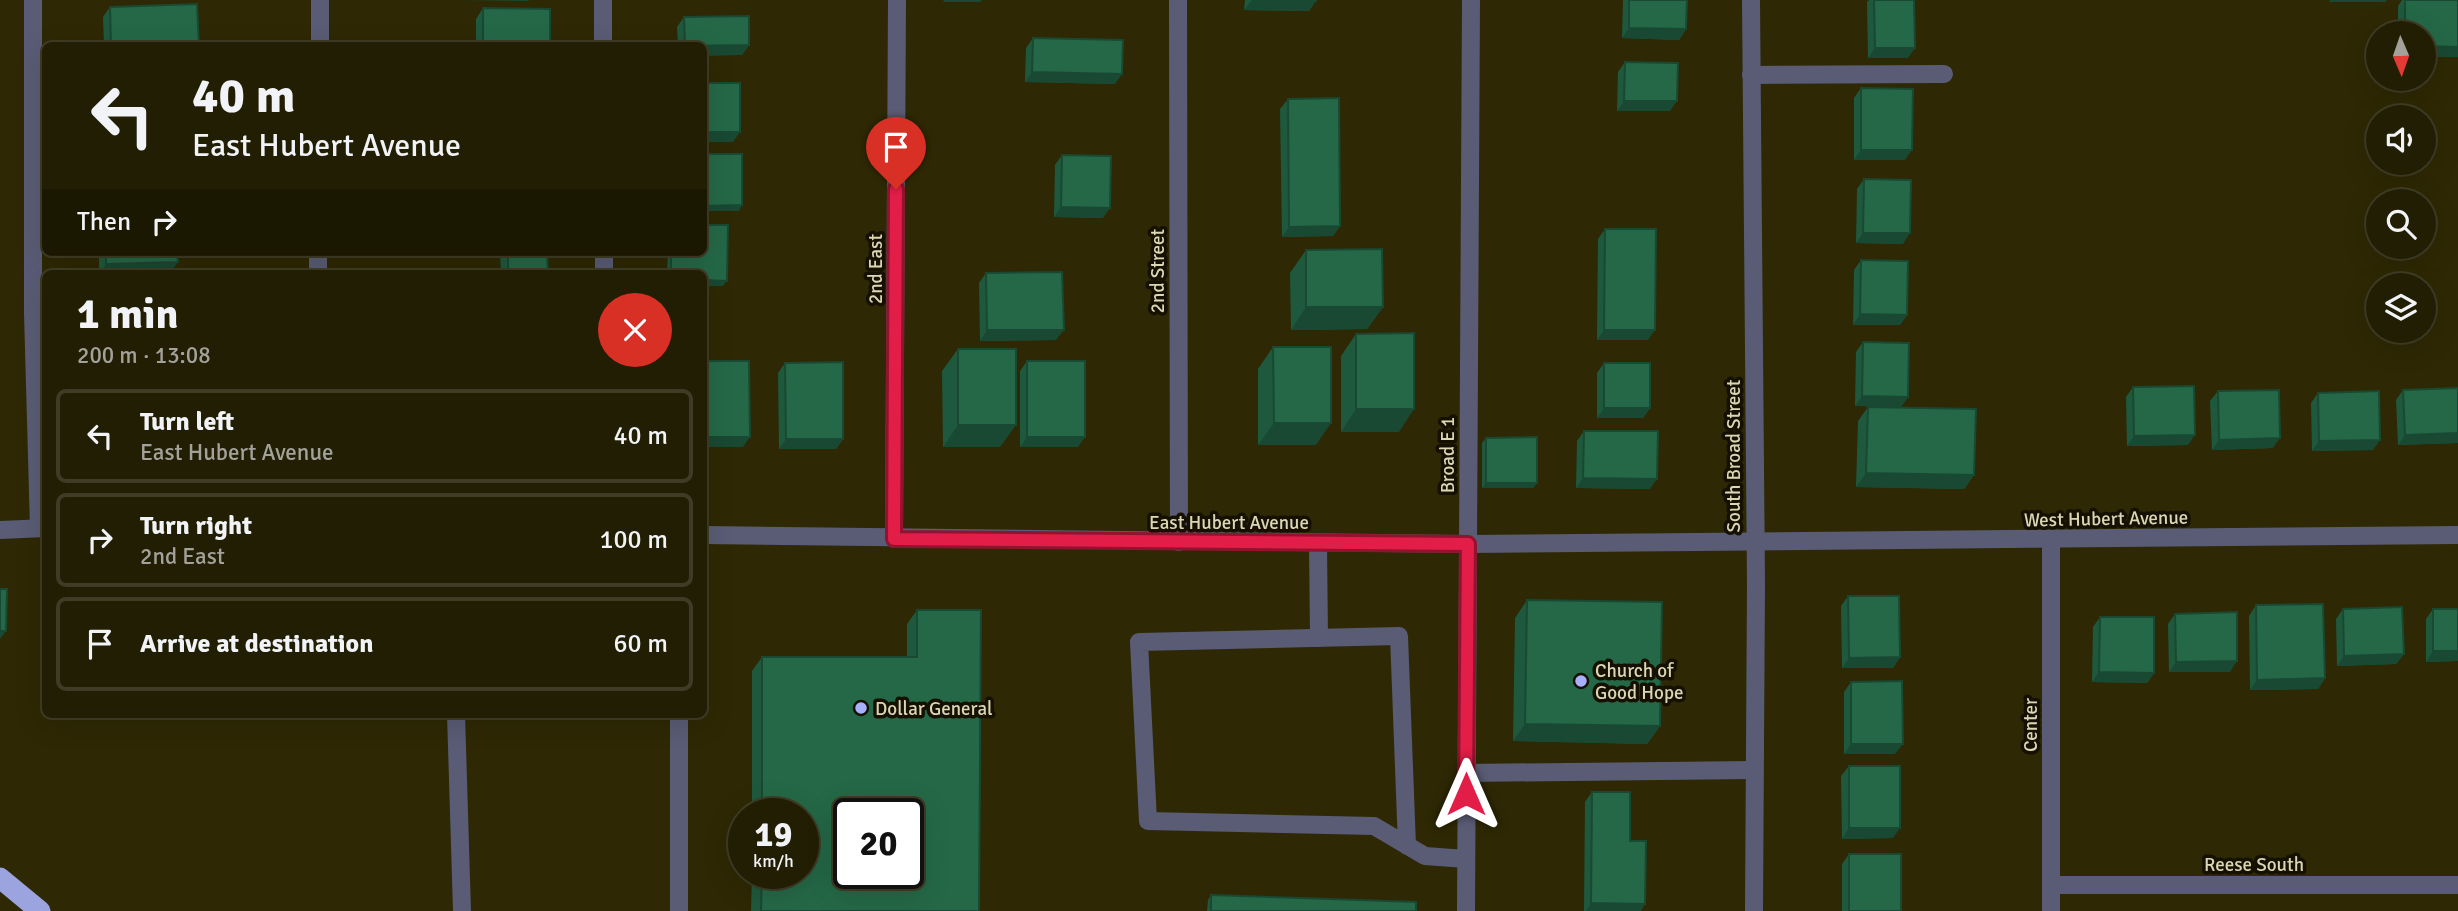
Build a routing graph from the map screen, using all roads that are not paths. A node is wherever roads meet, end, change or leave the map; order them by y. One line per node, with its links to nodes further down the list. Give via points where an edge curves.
1 (33, 0): 12 (street, via 33,313)
2 (320, 0): 8 (street)
3 (603, 0): 9 (street)
4 (897, 0): 16 (street, 2nd East)
5 (1178, 0): 19 (street, 2nd Street)
6 (1471, 0): 21 (street, Broad E 1)
7 (1751, 0): 11 (street, South Broad Street)
8 (320, 42)
9 (603, 42)
10 (1944, 74): 11 (street)
11 (1751, 75): 18 (street, South Broad Street)
12 (42, 528): 13 (street)
13 (0, 530)
14 (707, 535): 16 (street, East Hubert Avenue)
15 (2458, 535): 17 (street, West Hubert Avenue)
16 (894, 539): 19 (street, East Hubert Avenue)
17 (2051, 540): 18 (street, West Hubert Avenue); 30 (street, Center)
18 (1755, 541): 21 (street, East Hubert Avenue); 25 (street, South Broad Street)
19 (1179, 542): 20 (street, East Hubert Avenue)
20 (1318, 543): 21 (street, East Hubert Avenue); 22 (street)
21 (1468, 544): 26 (street, Broad E 1)
22 (1319, 638): 27 (street, via 1399,636); 27 (street, via 1139,642 1147,821 1374,826)
23 (456, 718): 33 (street)
24 (679, 718): 34 (street)
25 (1753, 770): 26 (street); 36 (street, South Broad Street)
26 (1466, 773): 28 (street, Broad E 1)
27 (1407, 846): 28 (street, via 1425,856)
28 (1466, 859): 35 (street, Broad E 1)
29 (0, 878): 32 (highway)
30 (2051, 885): 31 (street, Reese South); 37 (street, Center)
31 (2458, 886)
32 (40, 911)
33 (462, 911)
34 (678, 911)
35 (1466, 911)
36 (1754, 911)
37 (2051, 911)

